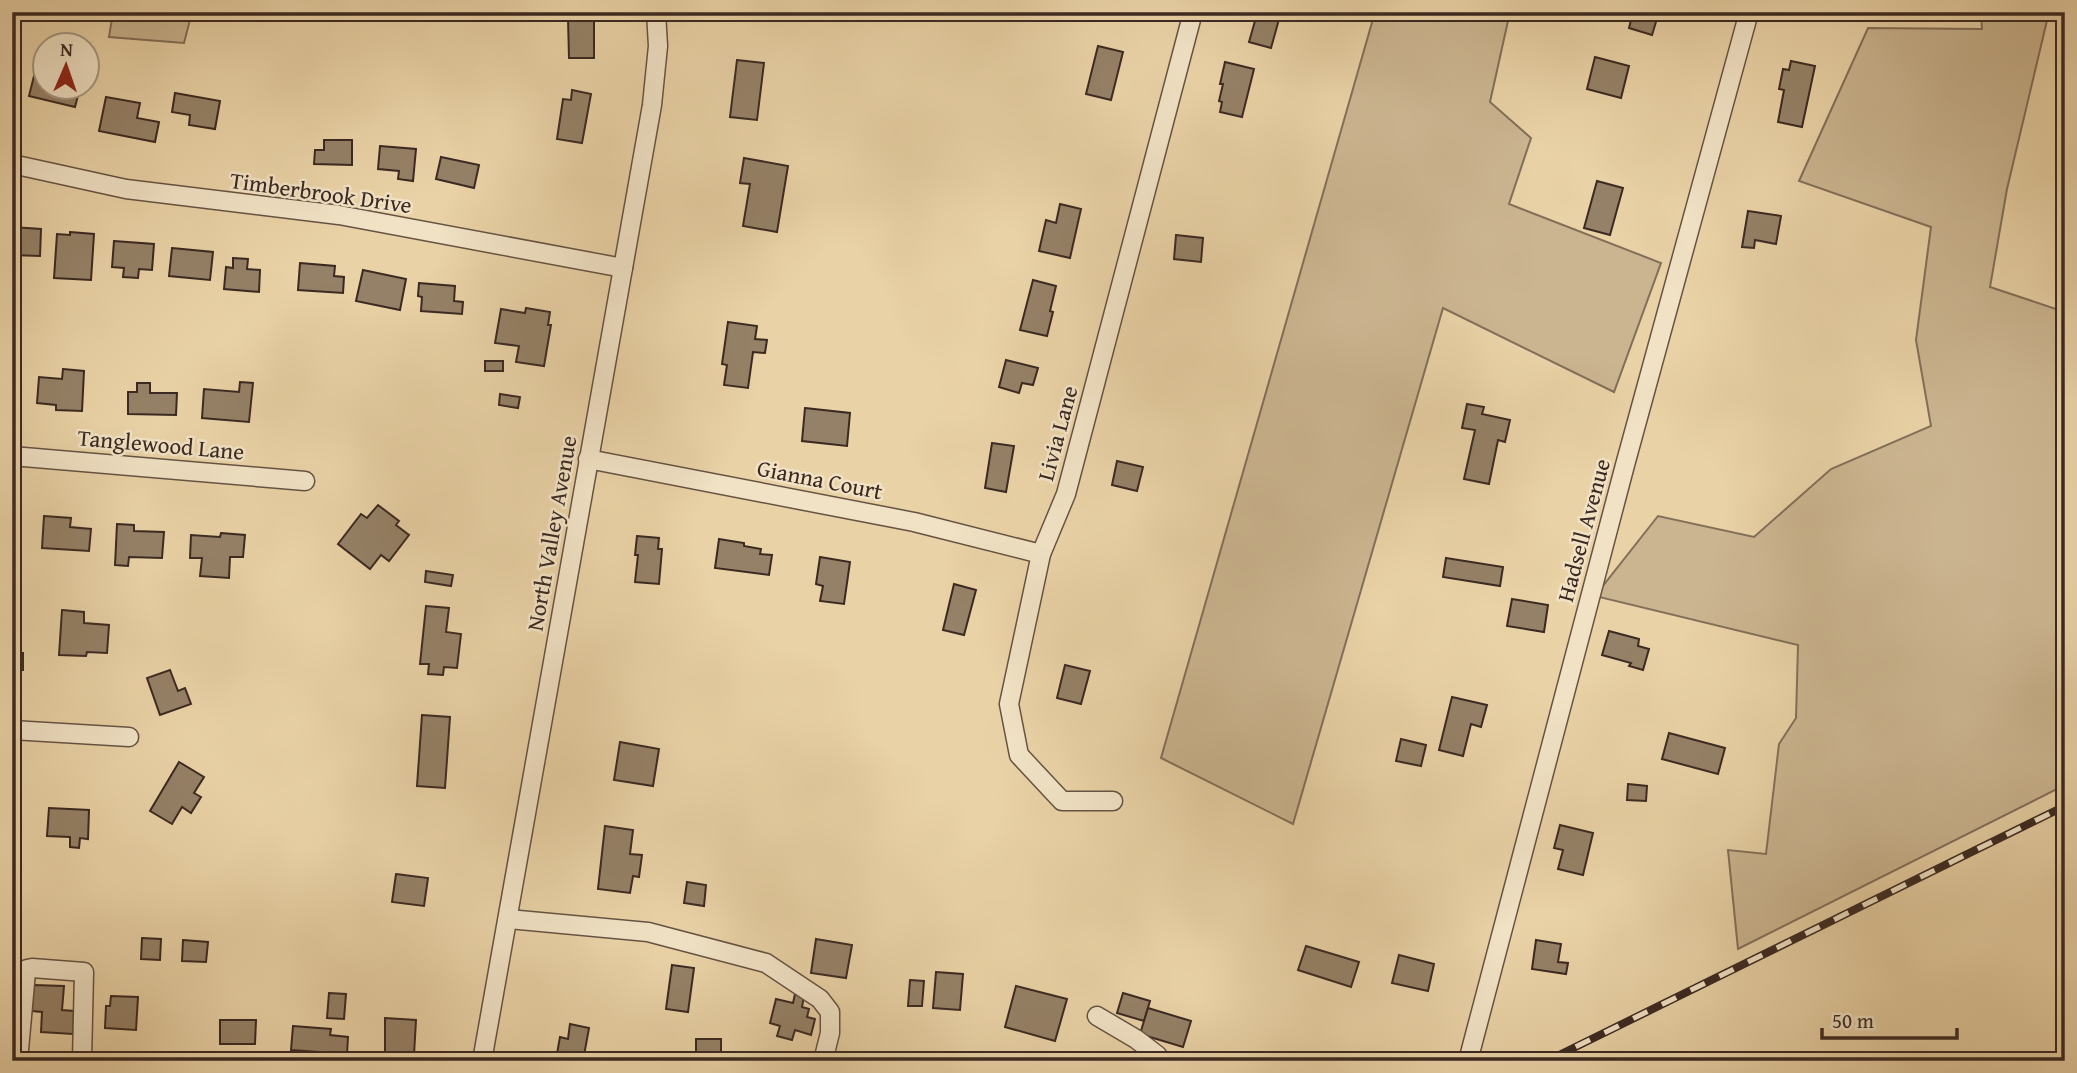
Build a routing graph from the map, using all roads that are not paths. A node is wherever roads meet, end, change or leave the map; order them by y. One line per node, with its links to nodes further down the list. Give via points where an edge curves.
1 (656, 12): 5 (street, North Valley Avenue, via 656,75)
2 (1193, 12): 9 (street, Livia Lane, via 1066,494)
3 (1749, 12): 20 (street, Hadsell Avenue)
4 (12, 164): 5 (street, Timberbrook Drive, via 126,189 339,215)
5 (623, 268): 7 (street, North Valley Avenue)
6 (12, 456): 8 (street, Tanglewood Lane)
7 (588, 459): 9 (street, Gianna Court, via 914,522); 13 (street, North Valley Avenue)
8 (305, 481)
9 (1041, 554): 12 (street, Livia Lane, via 1009,704 1019,755 1062,801)
10 (12, 730): 11 (street)
11 (129, 737)
12 (1113, 801)
13 (508, 919): 17 (street, North Valley Avenue); 18 (street, via 648,932 766,962 820,999 830,1012)
14 (1097, 1016): 19 (street, via 1157,1055)
15 (18, 1061): 16 (street, via 26,972 32,968 84,972)
16 (82, 1061)
17 (482, 1061)
18 (823, 1061)
19 (1155, 1061)
20 (1468, 1061)

